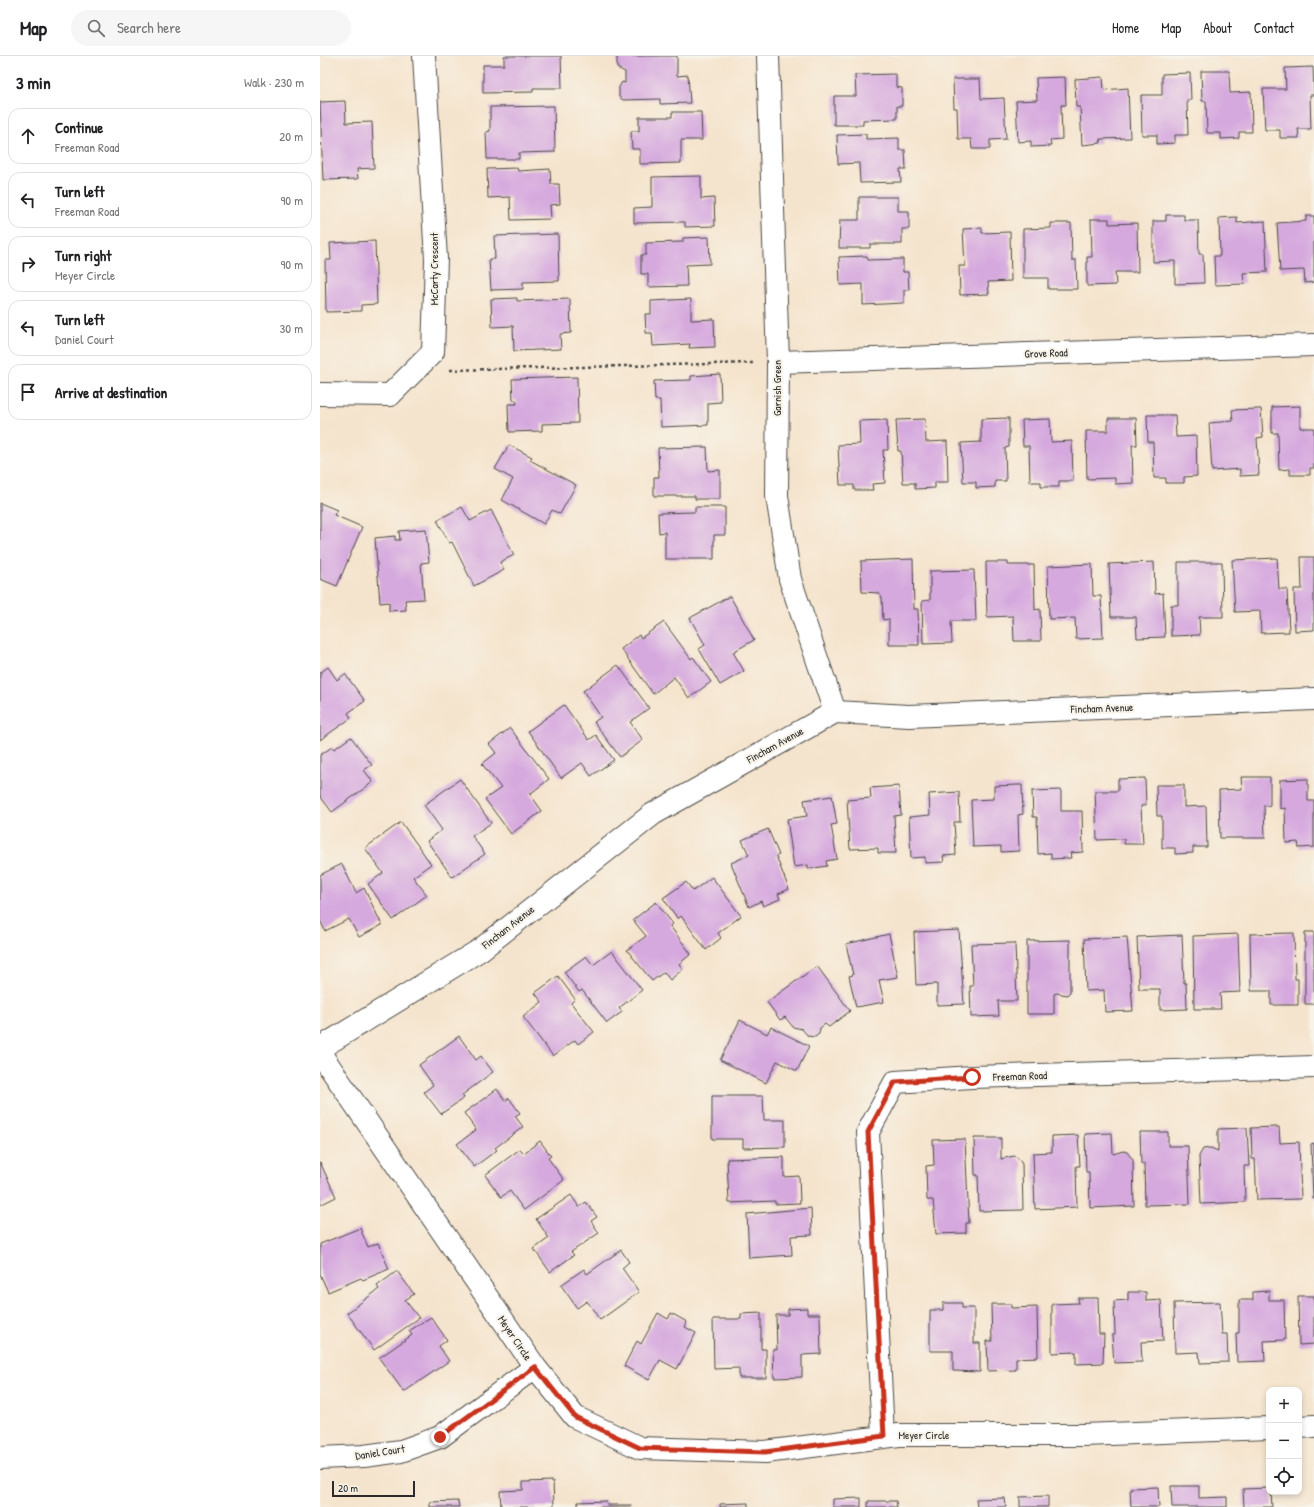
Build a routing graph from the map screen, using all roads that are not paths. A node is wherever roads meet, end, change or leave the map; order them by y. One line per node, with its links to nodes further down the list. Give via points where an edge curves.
1 (424, 56): 5 (street, McCarty Crescent, via 436,259 433,352 390,394)
2 (768, 56): 4 (street, Garnish Green)
3 (1314, 345): 4 (street, Grove Road)
4 (778, 362): 7 (street, Garnish Green, via 778,496 790,579)
5 (320, 394)
6 (1314, 699): 7 (street, Fincham Avenue, via 908,716)
7 (835, 712): 8 (street, Fincham Avenue, via 653,814 480,950)
8 (320, 1048)
9 (320, 1053): 11 (street, Meyer Circle)
10 (1314, 1067): 15 (street, Freeman Road, via 895,1082 868,1132)
11 (535, 1367): 15 (street, Meyer Circle, via 575,1417 640,1448 765,1452); 16 (street, Daniel Court, via 440,1437 401,1451)
12 (1314, 1426): 13 (street)
13 (1302, 1427)
14 (1266, 1428): 15 (street, Meyer Circle, via 1083,1435)
15 (884, 1436)
16 (320, 1458)

